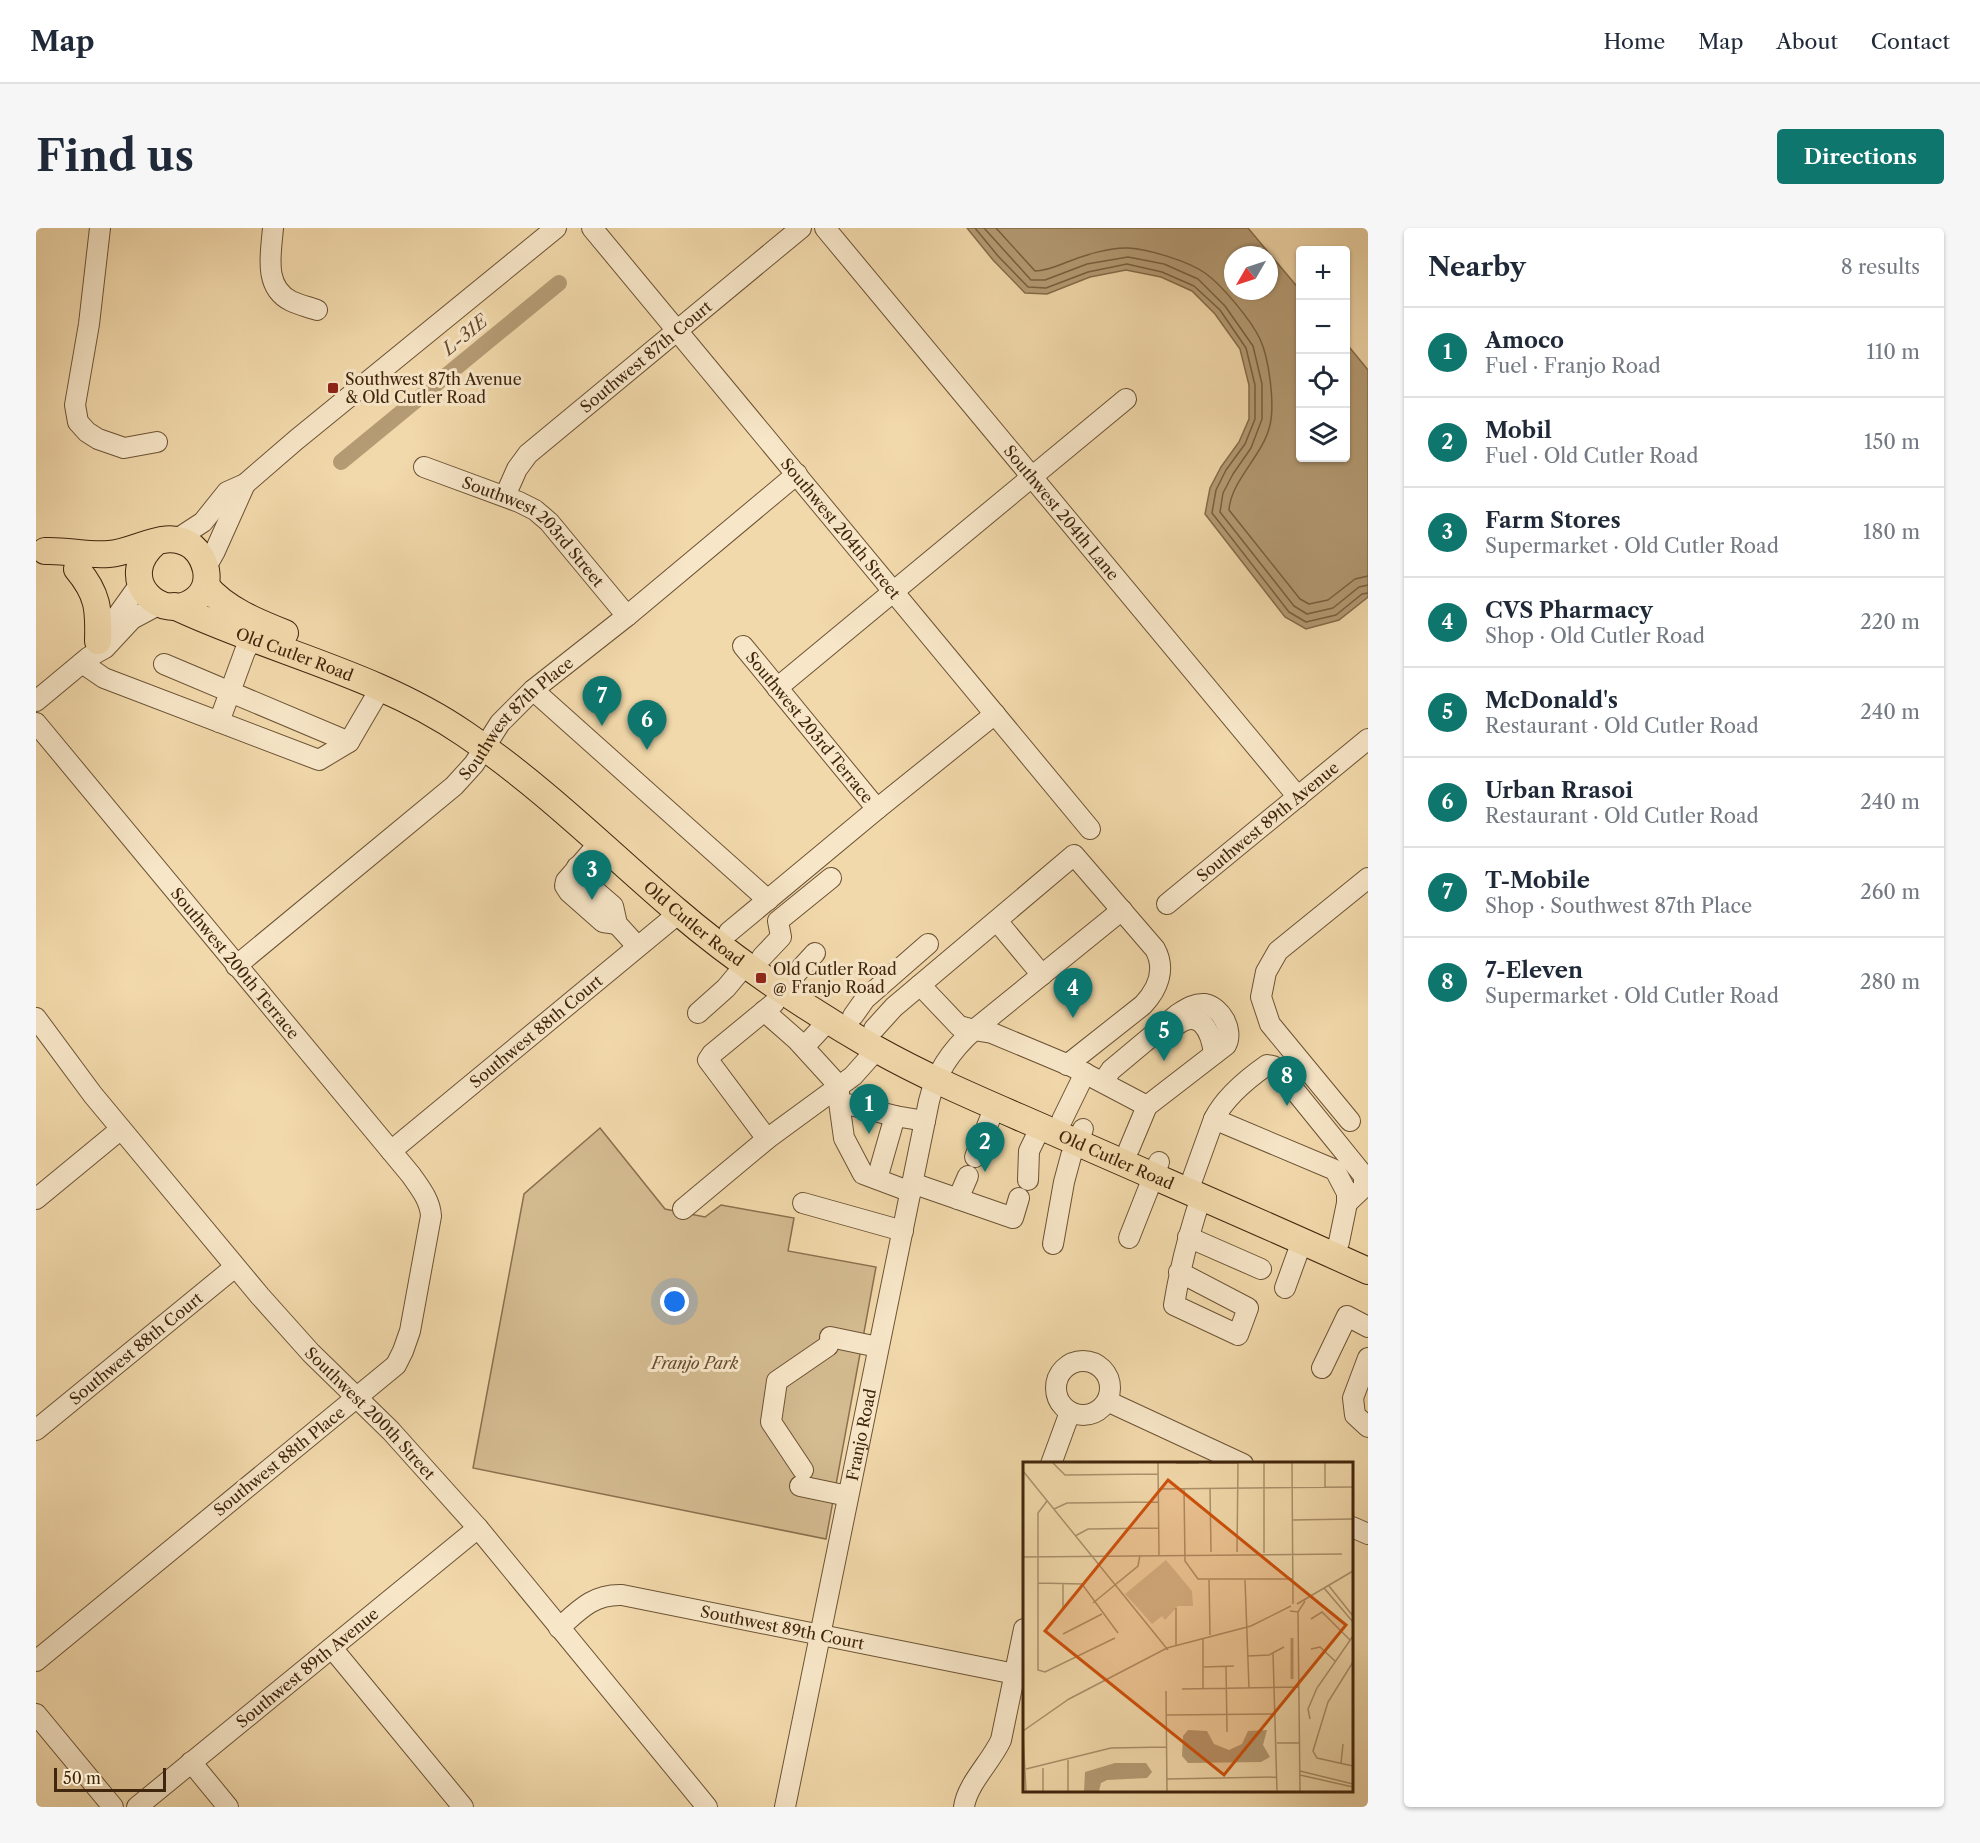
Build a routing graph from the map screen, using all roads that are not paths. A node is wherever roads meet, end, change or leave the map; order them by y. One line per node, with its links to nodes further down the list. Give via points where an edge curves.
1 (100, 228): 10 (street, via 76,417 93,436 124,448)
2 (273, 228): 7 (street, via 274,283 282,295)
3 (556, 228): 14 (street)
4 (592, 228): 8 (street, Southwest 204th Street)
5 (801, 228): 8 (street, Southwest 87th Court)
6 (825, 228): 13 (street, Southwest 204th Lane)
7 (317, 310)
8 (677, 332): 12 (street, Southwest 204th Street); 15 (street, Southwest 87th Court, via 528,454)
9 (1126, 399): 13 (street)
10 (157, 442)
11 (424, 467): 15 (street, Southwest 203rd Street)
12 (797, 474): 21 (street, Southwest 204th Street); 23 (street, Southwest 87th Place)
13 (1032, 477): 21 (street); 40 (street, Southwest 204th Lane)
14 (245, 484): 16 (street, via 227,492 203,522); 19 (street)
15 (505, 496): 23 (street, Southwest 203rd Street, via 530,507 549,522)
16 (166, 541): 17 (main road, via 107,555); 19 (main road, via 186,542 196,550); 20 (main road, via 144,553)
17 (41, 549): 18 (main road, via 60,563)
18 (77, 569): 20 (main road, via 118,572); 27 (main road, via 87,581 98,611)
19 (206, 577): 22 (main road, via 193,601); 24 (main road, Old Cutler Road, via 215,597)
20 (139, 582): 22 (main road, via 148,596); 27 (street)
21 (893, 591): 29 (street); 34 (street, Southwest 204th Street)
22 (167, 605): 25 (main road, Old Cutler Road); 27 (street, via 138,615 105,648)
23 (627, 616): 31 (street, Southwest 87th Place)
24 (278, 630): 25 (main road); 39 (main road, Old Cutler Road, via 412,689 450,710)
25 (254, 638): 30 (main road, Old Cutler Road); 32 (street, via 245,651)
26 (743, 646): 29 (street, Southwest 203rd Terrace)
27 (90, 654): 33 (street); 35 (street, via 104,678)
28 (164, 664): 32 (street)
29 (777, 688): 41 (street, Southwest 203rd Terrace)
30 (380, 689): 38 (street); 39 (main road, Old Cutler Road)
31 (533, 690): 39 (street, Southwest 87th Place, via 500,723); 47 (street)
32 (231, 693): 35 (street); 38 (street)
33 (36, 701)
34 (995, 714): 41 (street); 42 (street, Southwest 204th Street)
35 (219, 722): 38 (street, via 319,760)
36 (36, 723): 58 (street, Southwest 200th Terrace)
37 (1368, 739): 40 (street, Southwest 89th Avenue)
38 (350, 742)
39 (488, 742): 43 (main road, Old Cutler Road, via 532,783); 58 (street, Southwest 87th Place, via 447,793)
40 (1298, 797): 49 (street, Southwest 89th Avenue)
41 (877, 809): 46 (street)
42 (1090, 829)
43 (604, 836): 51 (main road, Old Cutler Road); 53 (main road, Old Cutler Road); 55 (street, via 566,881 567,889 603,922 617,924)
44 (831, 878): 48 (street)
45 (1368, 878): 79 (street, via 1278,951 1266,972 1261,997 1269,1024)
46 (790, 881): 47 (street); 48 (street)
47 (768, 900): 53 (street)
48 (804, 900): 57 (street, via 778,921 781,938)
49 (1167, 904)
50 (1122, 910): 52 (street, via 1074,855); 59 (street); 70 (street, via 1155,949 1160,958 1159,976 1152,995 1084,1050)
51 (679, 913): 55 (street, Southwest 88th Court); 57 (main road, Old Cutler Road)
52 (997, 921): 59 (street); 61 (street)
53 (729, 932): 57 (main road, Old Cutler Road)
54 (928, 944): 65 (street, via 865,999)
55 (637, 946): 83 (street, Southwest 88th Court)
56 (815, 952): 60 (street)
57 (755, 958): 60 (main road, Old Cutler Road); 63 (street)
58 (236, 966): 83 (street, Southwest 200th Terrace)
59 (1042, 975): 66 (street)
60 (788, 985): 62 (street); 65 (main road, Old Cutler Road)
61 (920, 985): 65 (street); 66 (street, via 959,1026)
62 (764, 1011): 67 (street); 82 (street, via 708,1060)
63 (698, 1013)
64 (36, 1018): 80 (street, Southwest 200th Street)
65 (858, 1029): 67 (street); 71 (main road, Old Cutler Road); 73 (street, via 860,1070)
66 (974, 1030): 70 (street, via 992,1033); 71 (street, via 960,1042)
67 (804, 1047): 73 (street)
68 (1214, 1054): 69 (street, via 1208,1032 1199,1021 1187,1018 1136,1059); 69 (street, via 1226,1045 1230,1035 1218,1012 1198,1004 1178,1014); 75 (street)
69 (1120, 1063): 72 (street)
70 (1076, 1069): 72 (street); 81 (street)
71 (939, 1073): 74 (main road, Old Cutler Road); 78 (street, Franjo Road); 81 (main road, Old Cutler Road)
72 (1103, 1082): 75 (street)
73 (839, 1094): 76 (street); 82 (street); 88 (street, via 844,1138 863,1174)
74 (995, 1106): 81 (main road, Old Cutler Road); 85 (street)
75 (1147, 1106): 84 (street)
76 (895, 1116): 78 (street); 88 (street)
77 (1214, 1119): 91 (street); 96 (street, via 1335,1170 1347,1193); 96 (street, via 1220,1107 1252,1076 1267,1065 1273,1066 1364,1176 1364,1186)
78 (925, 1121): 90 (street, Franjo Road)
79 (1350, 1121)
80 (121, 1129): 93 (street); 106 (street, Southwest 200th Street)
81 (1066, 1130): 84 (main road, Old Cutler Road); 89 (street, via 1029,1151); 103 (street, via 1071,1156)
82 (767, 1139): 98 (street)
83 (391, 1151): 97 (street, Southwest 200th Terrace)
84 (1126, 1156): 86 (main road, Old Cutler Road)
85 (975, 1157)
86 (1156, 1169): 91 (main road, Old Cutler Road); 102 (street)
87 (968, 1176): 94 (street)
88 (877, 1179): 90 (street)
89 (1028, 1180)
90 (912, 1187): 94 (street); 99 (street, Franjo Road)
91 (1194, 1188): 100 (main road, Old Cutler Road); 101 (street)
92 (1019, 1198): 94 (street, via 1012,1218)
93 (36, 1199)
94 (958, 1199)
95 (803, 1203): 99 (street)
96 (1347, 1203): 104 (street)
97 (431, 1207): 115 (street, Southwest 88th Place, via 406,1343 396,1365)
98 (683, 1209)
99 (903, 1231): 112 (street, Franjo Road)
100 (1304, 1234): 104 (main road, Old Cutler Road); 110 (street)
101 (1188, 1237): 107 (street); 109 (street)
102 (1129, 1238)
103 (1053, 1244)
104 (1336, 1249): 105 (main road, Old Cutler Road); 108 (main road, Old Cutler Road)
105 (1368, 1254)
106 (234, 1267): 115 (street, Southwest 200th Street, via 286,1327); 119 (street, Southwest 88th Court)
107 (1261, 1269)
108 (1368, 1271)
109 (1179, 1272)
110 (1285, 1288)
111 (1368, 1327): 114 (street, via 1347,1316)
112 (878, 1347): 122 (street, Franjo Road); 122 (street, via 829,1342 777,1381 771,1422 802,1478)
113 (1368, 1358): 118 (street, via 1353,1398 1356,1416)
114 (1322, 1368)
115 (357, 1398): 124 (street, Southwest 200th Street); 130 (street, Southwest 88th Place)
116 (1107, 1401): 117 (street, via 1086,1415); 117 (street, via 1110,1393 1106,1375 1093,1363 1075,1362 1060,1373 1056,1390 1062,1406); 121 (street)
117 (1070, 1412): 120 (street)
118 (1368, 1427)
119 (36, 1430)
120 (1052, 1462)
121 (1238, 1462)
122 (848, 1496): 128 (street, Franjo Road)
123 (1353, 1527): 125 (street)
124 (478, 1528): 126 (street, Southwest 200th Street); 129 (street, Southwest 89th Avenue)
125 (1368, 1533)
126 (559, 1628): 128 (street, Southwest 89th Court, via 599,1597 622,1595); 138 (street, Southwest 200th Street)
127 (1023, 1634): 131 (street)
128 (820, 1635): 131 (street, Southwest 89th Court); 139 (street, Franjo Road)
129 (332, 1648): 133 (street, Southwest 89th Avenue); 137 (street)
130 (36, 1661)
131 (1015, 1674): 140 (street, via 1000,1740 970,1789)
132 (36, 1714): 134 (street)
133 (191, 1762): 135 (street, Southwest 89th Avenue); 136 (street)
134 (112, 1807)
135 (137, 1807)
136 (228, 1807)
137 (463, 1807)
138 (707, 1807)
139 (784, 1807)
140 (964, 1807)

